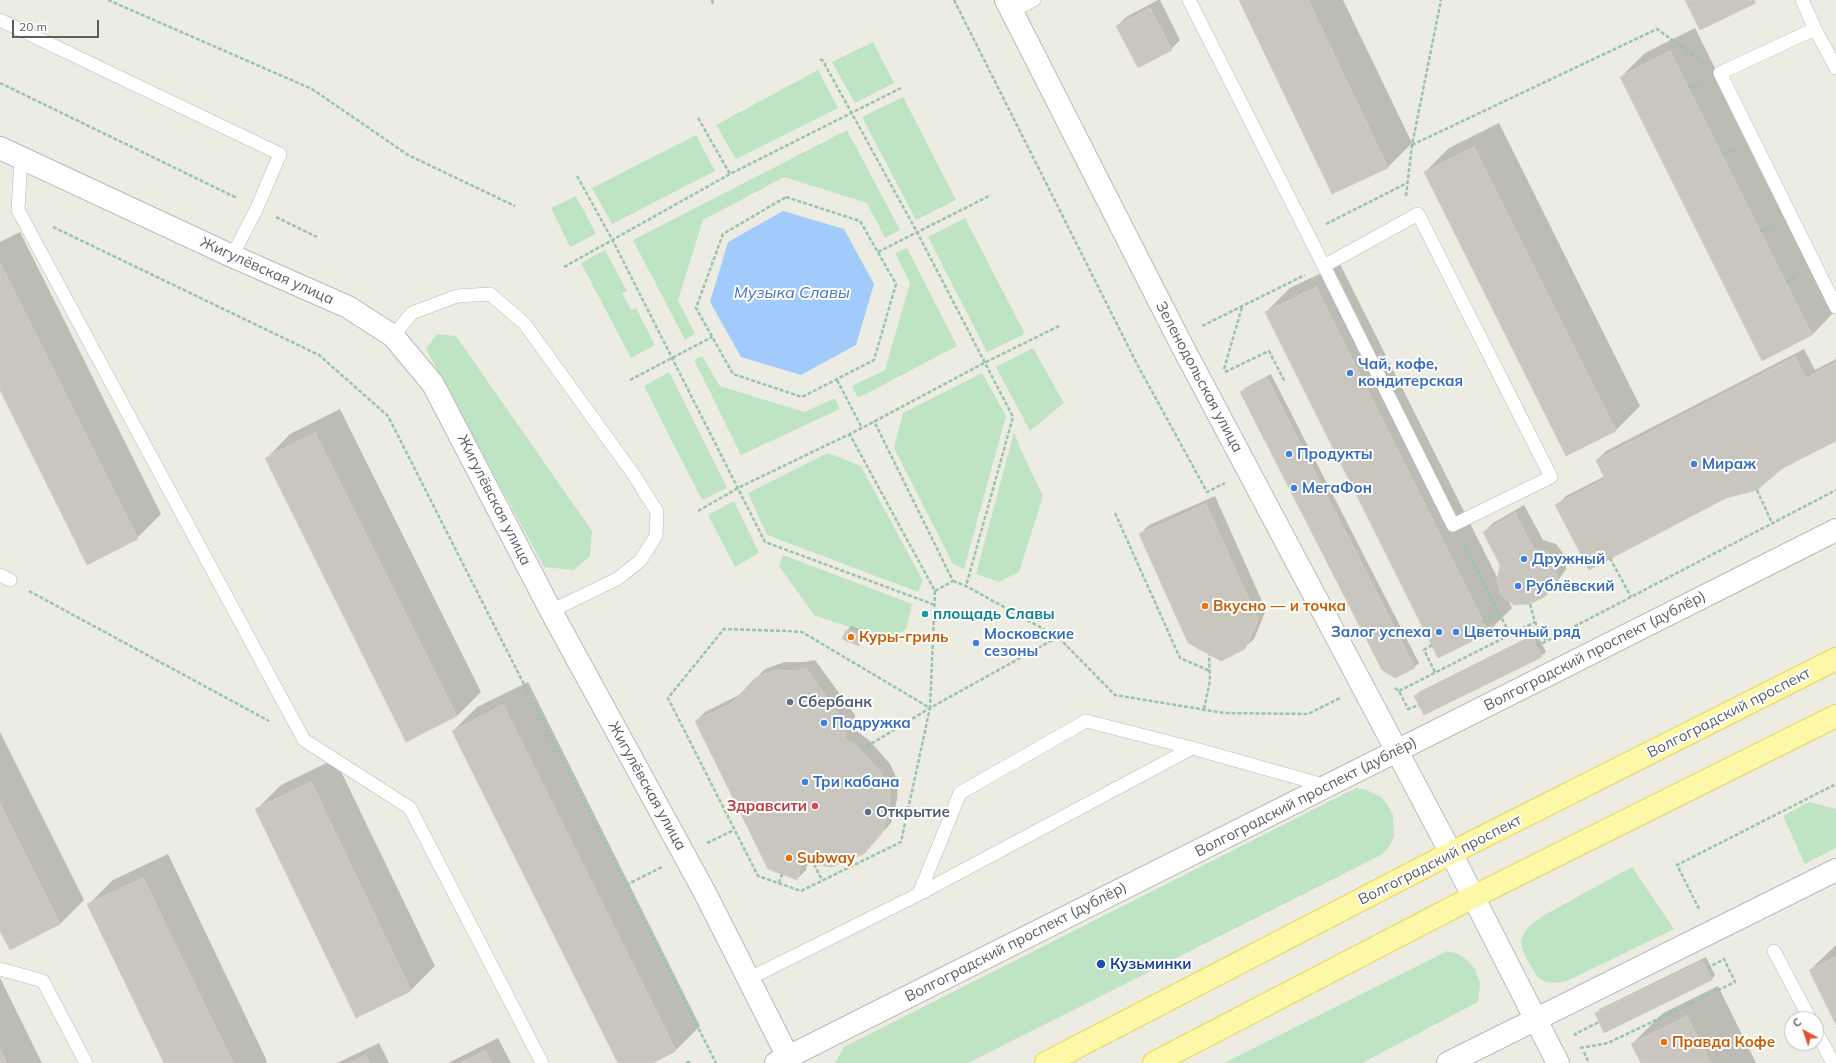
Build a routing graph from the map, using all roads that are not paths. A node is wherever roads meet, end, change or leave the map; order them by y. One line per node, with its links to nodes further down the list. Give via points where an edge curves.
1 (1034, 0): 4 (lane)
2 (1189, 0): 11 (lane)
3 (1802, 0): 6 (lane)
4 (1009, 5): 19 (street, Зеленодольская улица, via 1179,340)
5 (0, 20): 10 (lane, via 280,154 257,208)
6 (1815, 29): 7 (lane); 12 (lane, via 1720,73)
7 (1836, 68)
8 (0, 148): 9 (street, Жигулёвская улица)
9 (21, 158): 10 (street, Жигулёвская улица); 34 (lane, via 18,210 304,740 410,808)
10 (232, 256): 13 (street, Жигулёвская улица, via 348,307)
11 (1324, 266): 11 (lane, via 1418,214 1551,477 1453,525)
12 (1836, 307)
13 (393, 336): 15 (street, Жигулёвская улица, via 433,384); 15 (lane, via 412,313 456,296 490,294 524,323 634,475 657,512 656,536 640,562 616,579)
14 (1836, 530): 19 (street, Волгоградский проспект (дублёр))
15 (551, 611): 27 (street, Жигулёвская улица, via 701,885)
16 (1836, 659): 21 (main road, Волгоградский проспект)
17 (1836, 716): 24 (main road)
18 (1192, 748): 20 (lane); 23 (lane); 23 (lane, via 1086,721 960,793)
19 (1397, 751): 20 (street, Волгоградский проспект (дублёр)); 21 (street, Зеленодольская улица)
20 (1327, 786): 31 (street, Волгоградский проспект (дублёр))
21 (1451, 853): 24 (street, Зеленодольская улица); 35 (main road, Волгоградский проспект)
22 (1836, 870): 29 (street)
23 (919, 894): 27 (lane)
24 (1473, 897): 29 (street, Зеленодольская улица); 36 (main road)
25 (1774, 951): 28 (lane)
26 (0, 969): 33 (lane, via 43,981)
27 (748, 978): 31 (street, Жигулёвская улица)
28 (1806, 1011)
29 (1535, 1019): 32 (street); 37 (street)
30 (1824, 1047): 38 (lane)
31 (785, 1061)
32 (1557, 1061)
33 (86, 1063)
34 (542, 1063)
35 (1046, 1063)
36 (1154, 1063)
37 (1448, 1063)
38 (1832, 1063)

